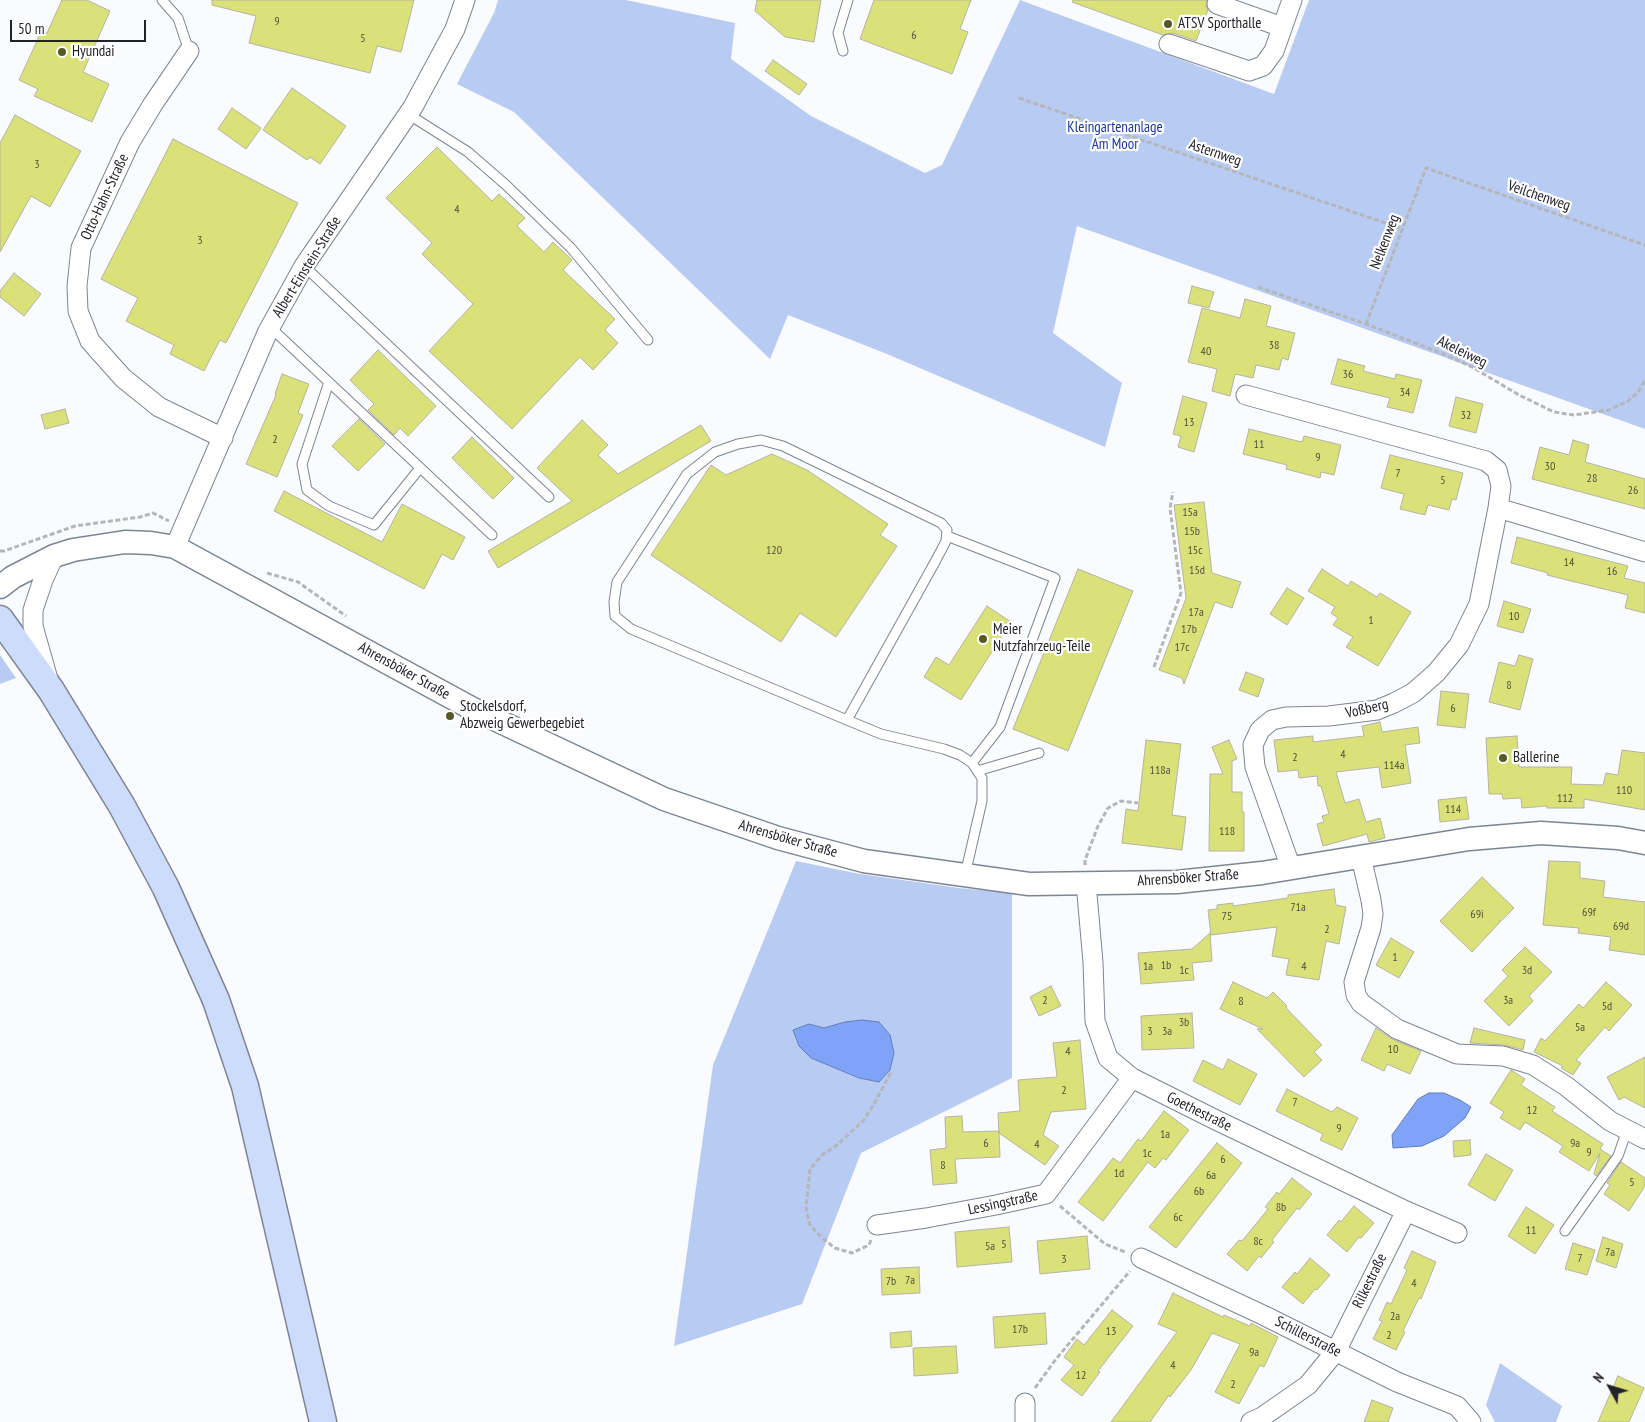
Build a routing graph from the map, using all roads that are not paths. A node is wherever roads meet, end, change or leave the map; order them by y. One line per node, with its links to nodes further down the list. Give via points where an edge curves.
1 (162, 0): 8 (lane, via 178,18)
2 (465, 0): 10 (street, Albert-Einstein-Straße, via 455,29)
3 (848, 0): 9 (lane, via 838,33)
4 (1292, 0): 6 (street)
5 (1217, 4): 6 (street)
6 (1282, 27): 7 (street, via 1274,51 1263,66 1249,71)
7 (1169, 44)
8 (189, 51): 16 (street, Otto-Hahn-Straße, via 130,142 81,248 78,311 90,341 123,378 159,407)
9 (843, 51)
10 (408, 114): 11 (street, Albert-Einstein-Straße); 13 (lane, via 468,152 506,185 571,248)
11 (304, 266): 12 (street, Albert-Einstein-Straße); 18 (lane)
12 (270, 327): 14 (lane); 16 (street, Albert-Einstein-Straße)
13 (648, 340)
14 (329, 382): 17 (lane); 17 (lane, via 302,464 306,490 329,506 374,525)
15 (1246, 395): 19 (street, Voßberg, via 1486,461 1497,470 1501,486)
16 (223, 438): 22 (street, Albert-Einstein-Straße)
17 (420, 468): 20 (lane)
18 (550, 497)
19 (1498, 508): 23 (street); 33 (street, Voßberg, via 1479,604 1459,644 1436,673 1413,693 1377,710 1286,717 1272,720 1260,730 1252,746 1255,767)
20 (492, 535)
21 (946, 536): 28 (lane, via 935,562); 28 (lane, via 941,523 783,446 761,440 715,452 687,474 617,582 616,616 631,629); 30 (lane, via 1055,578 1000,727)
22 (175, 547): 24 (street, Ahrensböker Straße, via 125,542); 34 (street, Ahrensböker Straße, via 471,708 664,799 778,838 864,861)
23 (1645, 552)
24 (54, 556): 25 (street, Ahrensböker Straße); 27 (street, via 34,610 34,626)
25 (0, 587)
26 (0, 619): 27 (main road)
27 (51, 690): 46 (main road, via 122,806 157,872 216,1000 245,1086)
28 (847, 720): 30 (lane, via 881,734 944,749)
29 (1039, 753): 30 (lane)
30 (975, 767): 34 (lane, via 982,778 982,801)
31 (1645, 843): 32 (street, Ahrensböker Straße, via 1542,833 1469,839)
32 (1361, 857): 33 (street, Ahrensböker Straße); 37 (street, via 1373,914 1354,982 1361,1004 1397,1029 1457,1054 1503,1056 1532,1065)
33 (1291, 868): 35 (street, Ahrensböker Straße, via 1176,882)
34 (964, 875): 35 (street, Ahrensböker Straße, via 1029,884)
35 (1086, 883): 36 (street, Goethestraße, via 1095,1021 1108,1058)
36 (1132, 1078): 39 (street, Goethestraße); 40 (street, Lessingstraße, via 1046,1194)
37 (1627, 1130): 38 (street); 41 (lane, via 1618,1156)
38 (1645, 1139)
39 (1406, 1211): 42 (street, Goethestraße); 44 (street, Rilkestraße)
40 (877, 1225)
41 (1565, 1232)
42 (1456, 1233)
43 (1141, 1258): 44 (street, Schillerstraße)
44 (1336, 1351): 48 (street, Rilkestraße, via 1308,1385); 49 (street, Schillerstraße, via 1398,1382 1457,1406)
45 (1025, 1403): 47 (street)
46 (323, 1422)
47 (1025, 1422)
48 (1251, 1422)
49 (1471, 1422)

